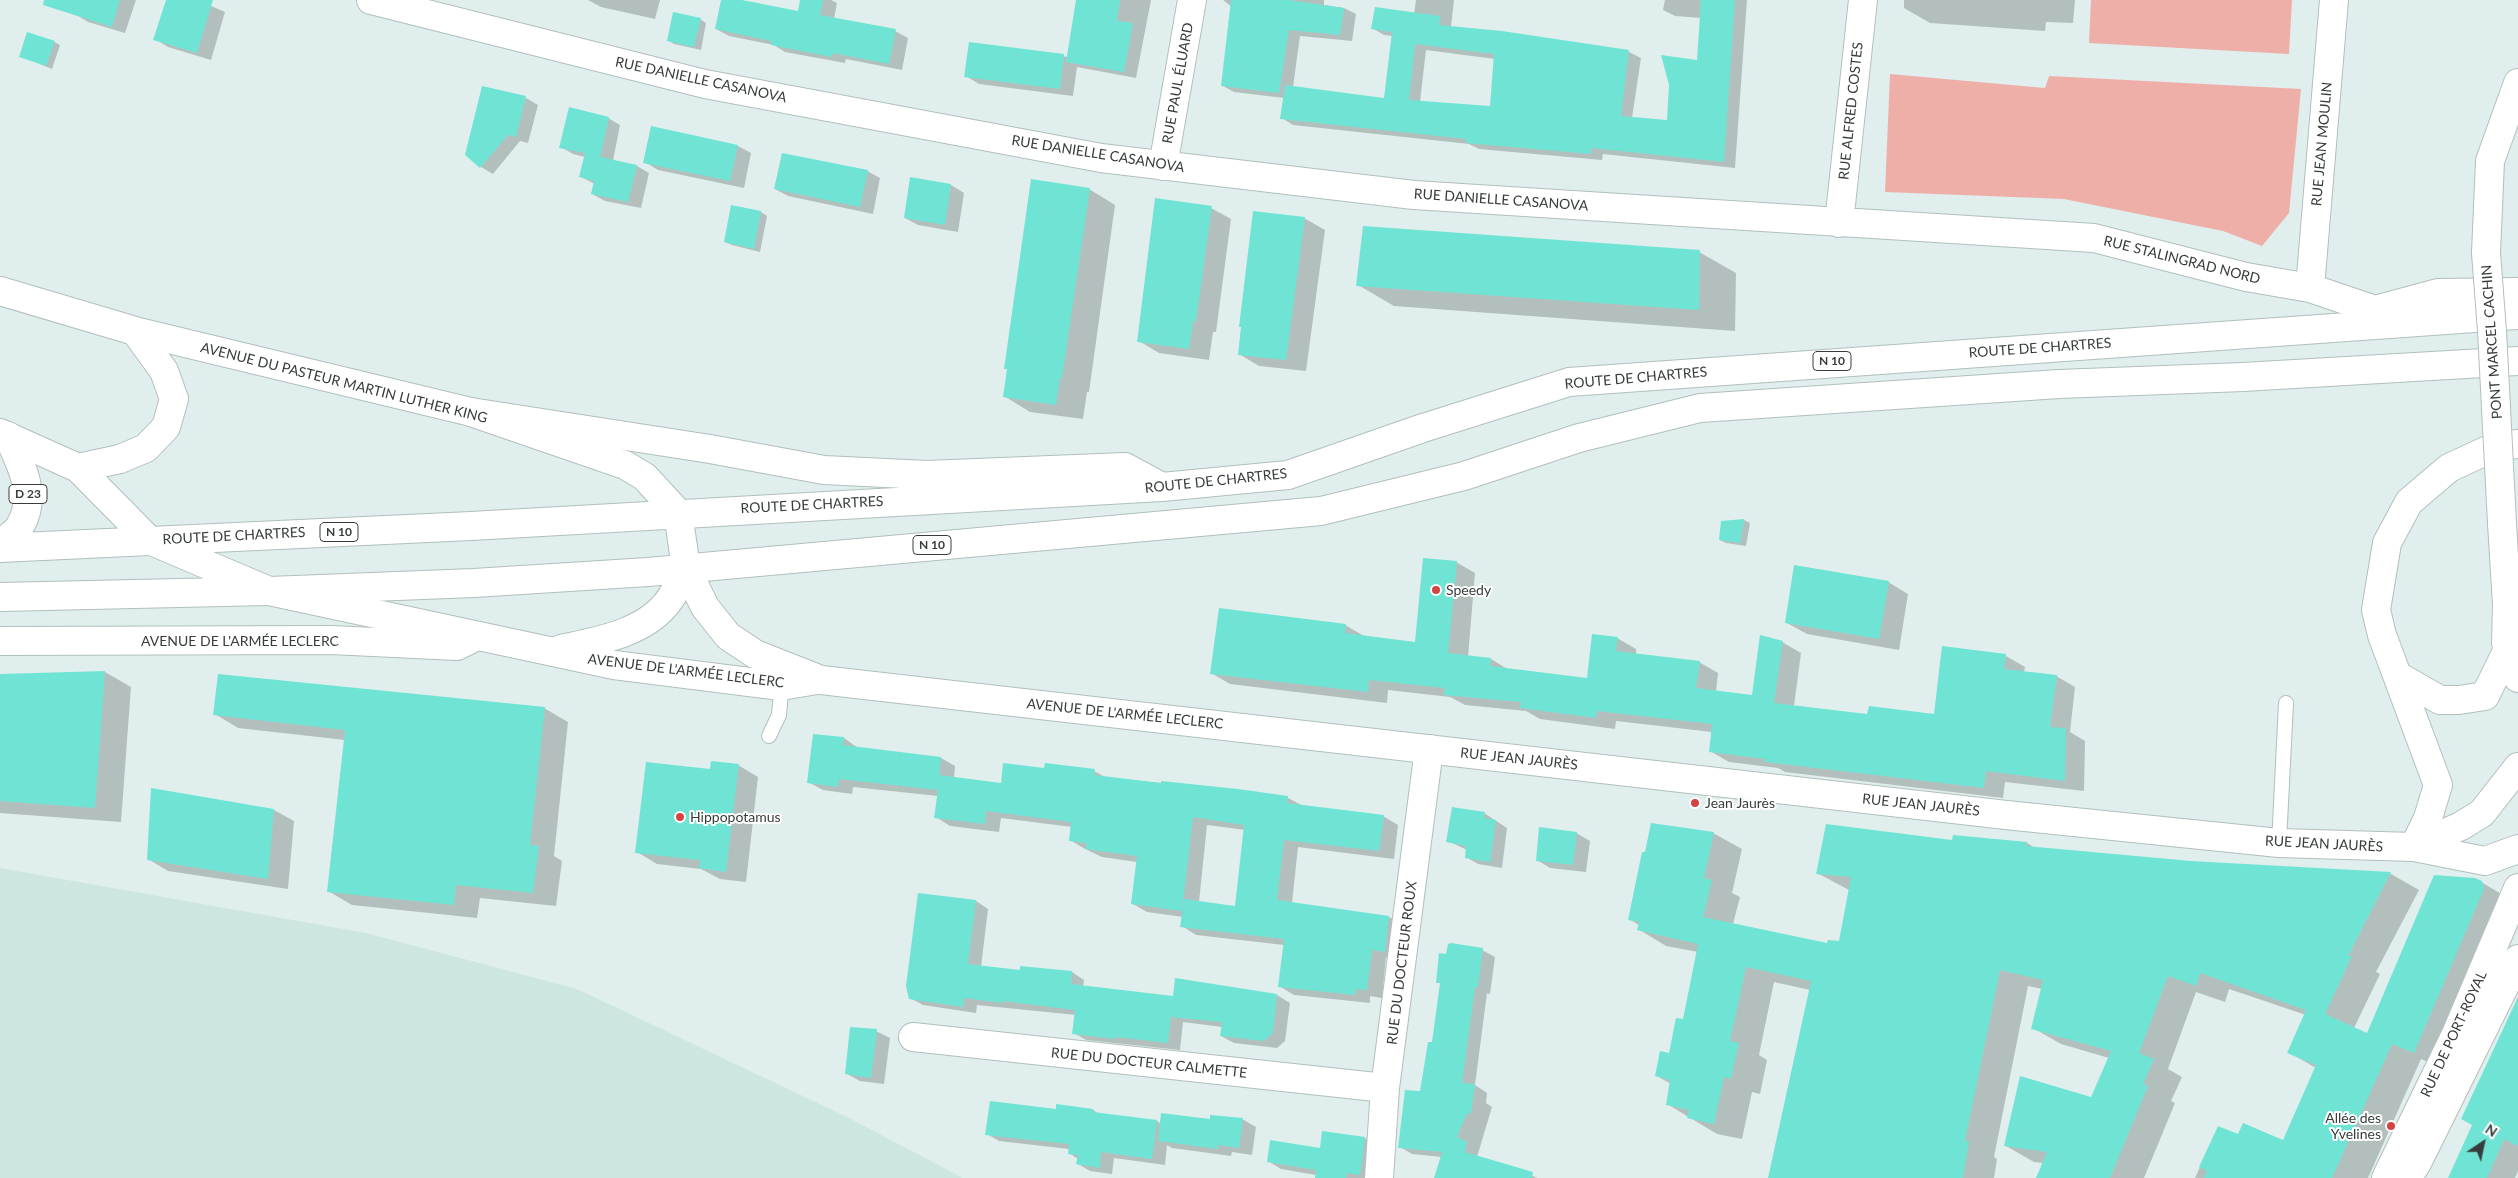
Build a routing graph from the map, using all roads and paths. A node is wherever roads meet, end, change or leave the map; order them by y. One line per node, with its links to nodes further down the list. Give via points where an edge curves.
1 (371, 0): 6 (street, RUE DANIELLE CASANOVA, via 705,84 1101,158)
2 (1192, 0): 6 (street, RUE PAUL ÉLUARD)
3 (1863, 0): 7 (street, RUE ALFRED COSTES)
4 (2334, 0): 8 (street, RUE JEAN MOULIN)
5 (2518, 83): 27 (street, PONT MARCEL CACHIN, bridge, via 2490,161 2486,253 2507,605)
6 (1163, 166): 7 (street, RUE DANIELLE CASANOVA, via 1414,195)
7 (1839, 223): 8 (street, RUE STALINGRAD NORD, via 2094,238 2246,278)
8 (2310, 288): 10 (street, RUE STALINGRAD NORD, via 2375,310 2438,293)
9 (0, 291): 12 (street, AVENUE DU PASTEUR MARTIN LUTHER KING)
10 (2518, 292)
11 (2518, 315): 18 (street, ROUTE DE CHARTRES / N 10, via 1569,382 1288,475)
12 (135, 331): 14 (street, AVENUE DU PASTEUR MARTIN LUTHER KING); 17 (street, via 164,371 174,398 166,426 146,448 120,459)
13 (2518, 361): 22 (street, ROUTE DE CHARTRES / N 10, via 2059,384 1700,408 1579,438 1464,476 1321,512)
14 (471, 412): 18 (street, via 824,470 927,475 1125,467); 19 (street, AVENUE DU PASTEUR MARTIN LUTHER KING, via 625,466 644,477)
15 (4, 435): 17 (street, D 23); 21 (street, D 23, via 25,473 29,500 20,526)
16 (2518, 444): 30 (street, via 2494,447 2449,468 2409,502 2387,542 2376,610)
17 (78, 468): 20 (street, D 23)
18 (1162, 487): 19 (street, ROUTE DE CHARTRES / N 10)
19 (678, 513): 20 (street, ROUTE DE CHARTRES / N 10); 22 (street, D 23)
20 (149, 540): 21 (street, ROUTE DE CHARTRES / N 10); 23 (street, ROUTE DE CHARTRES / D 23)
21 (0, 546)
22 (686, 568): 23 (street, ROUTE DE CHARTRES / N 10, via 474,584); 28 (street, AVENUE DE L'ARMÉE LECLERC / D 23, via 670,600 646,622 602,640); 29 (street, AVENUE DE L'ARMÉE LECLERC / D 23, via 705,607 728,636)
23 (269, 591): 24 (street, ROUTE DE CHARTRES / N 10); 25 (street, AVENUE DE L'ARMÉE LECLERC / D 23)
24 (0, 597)
25 (478, 636): 26 (street, AVENUE DE L'ARMÉE LECLERC, via 457,646 331,640); 28 (street, AVENUE DE L'ARMÉE LECLERC / D 23)
26 (0, 641)
27 (2513, 642): 30 (street, via 2485,696 2440,700); 31 (street)
28 (552, 650): 29 (street, AVENUE DE L'ARMÉE LECLERC / D 23, via 614,665)
29 (782, 676): 33 (lane, via 779,715); 34 (street, AVENUE DE L'ARMÉE LECLERC / D 23)
30 (2398, 676): 37 (street, via 2438,785 2428,818)
31 (2518, 678)
32 (2286, 702): 36 (lane)
33 (769, 736)
34 (1429, 749): 36 (street, RUE JEAN JAURÈS / D 23); 42 (street, RUE DU DOCTEUR ROUX)
35 (2518, 766): 37 (street, RUE JEAN JAURÈS / D 23, via 2482,813 2462,826)
36 (2279, 843): 37 (street, RUE JEAN JAURÈS / D 23)
37 (2414, 847): 38 (street, RUE JEAN JAURÈS / D 23, via 2485,861)
38 (2518, 849)
39 (2518, 888): 44 (street, RUE DE PORT-ROYAL, via 2456,1034)
40 (2518, 959): 45 (street, RUE DE PORT-ROYAL)
41 (913, 1037): 42 (street, RUE DU DOCTEUR CALMETTE)
42 (1385, 1088): 43 (street, RUE DU DOCTEUR ROUX)
43 (1379, 1178)
44 (2386, 1178)
45 (2407, 1178)

